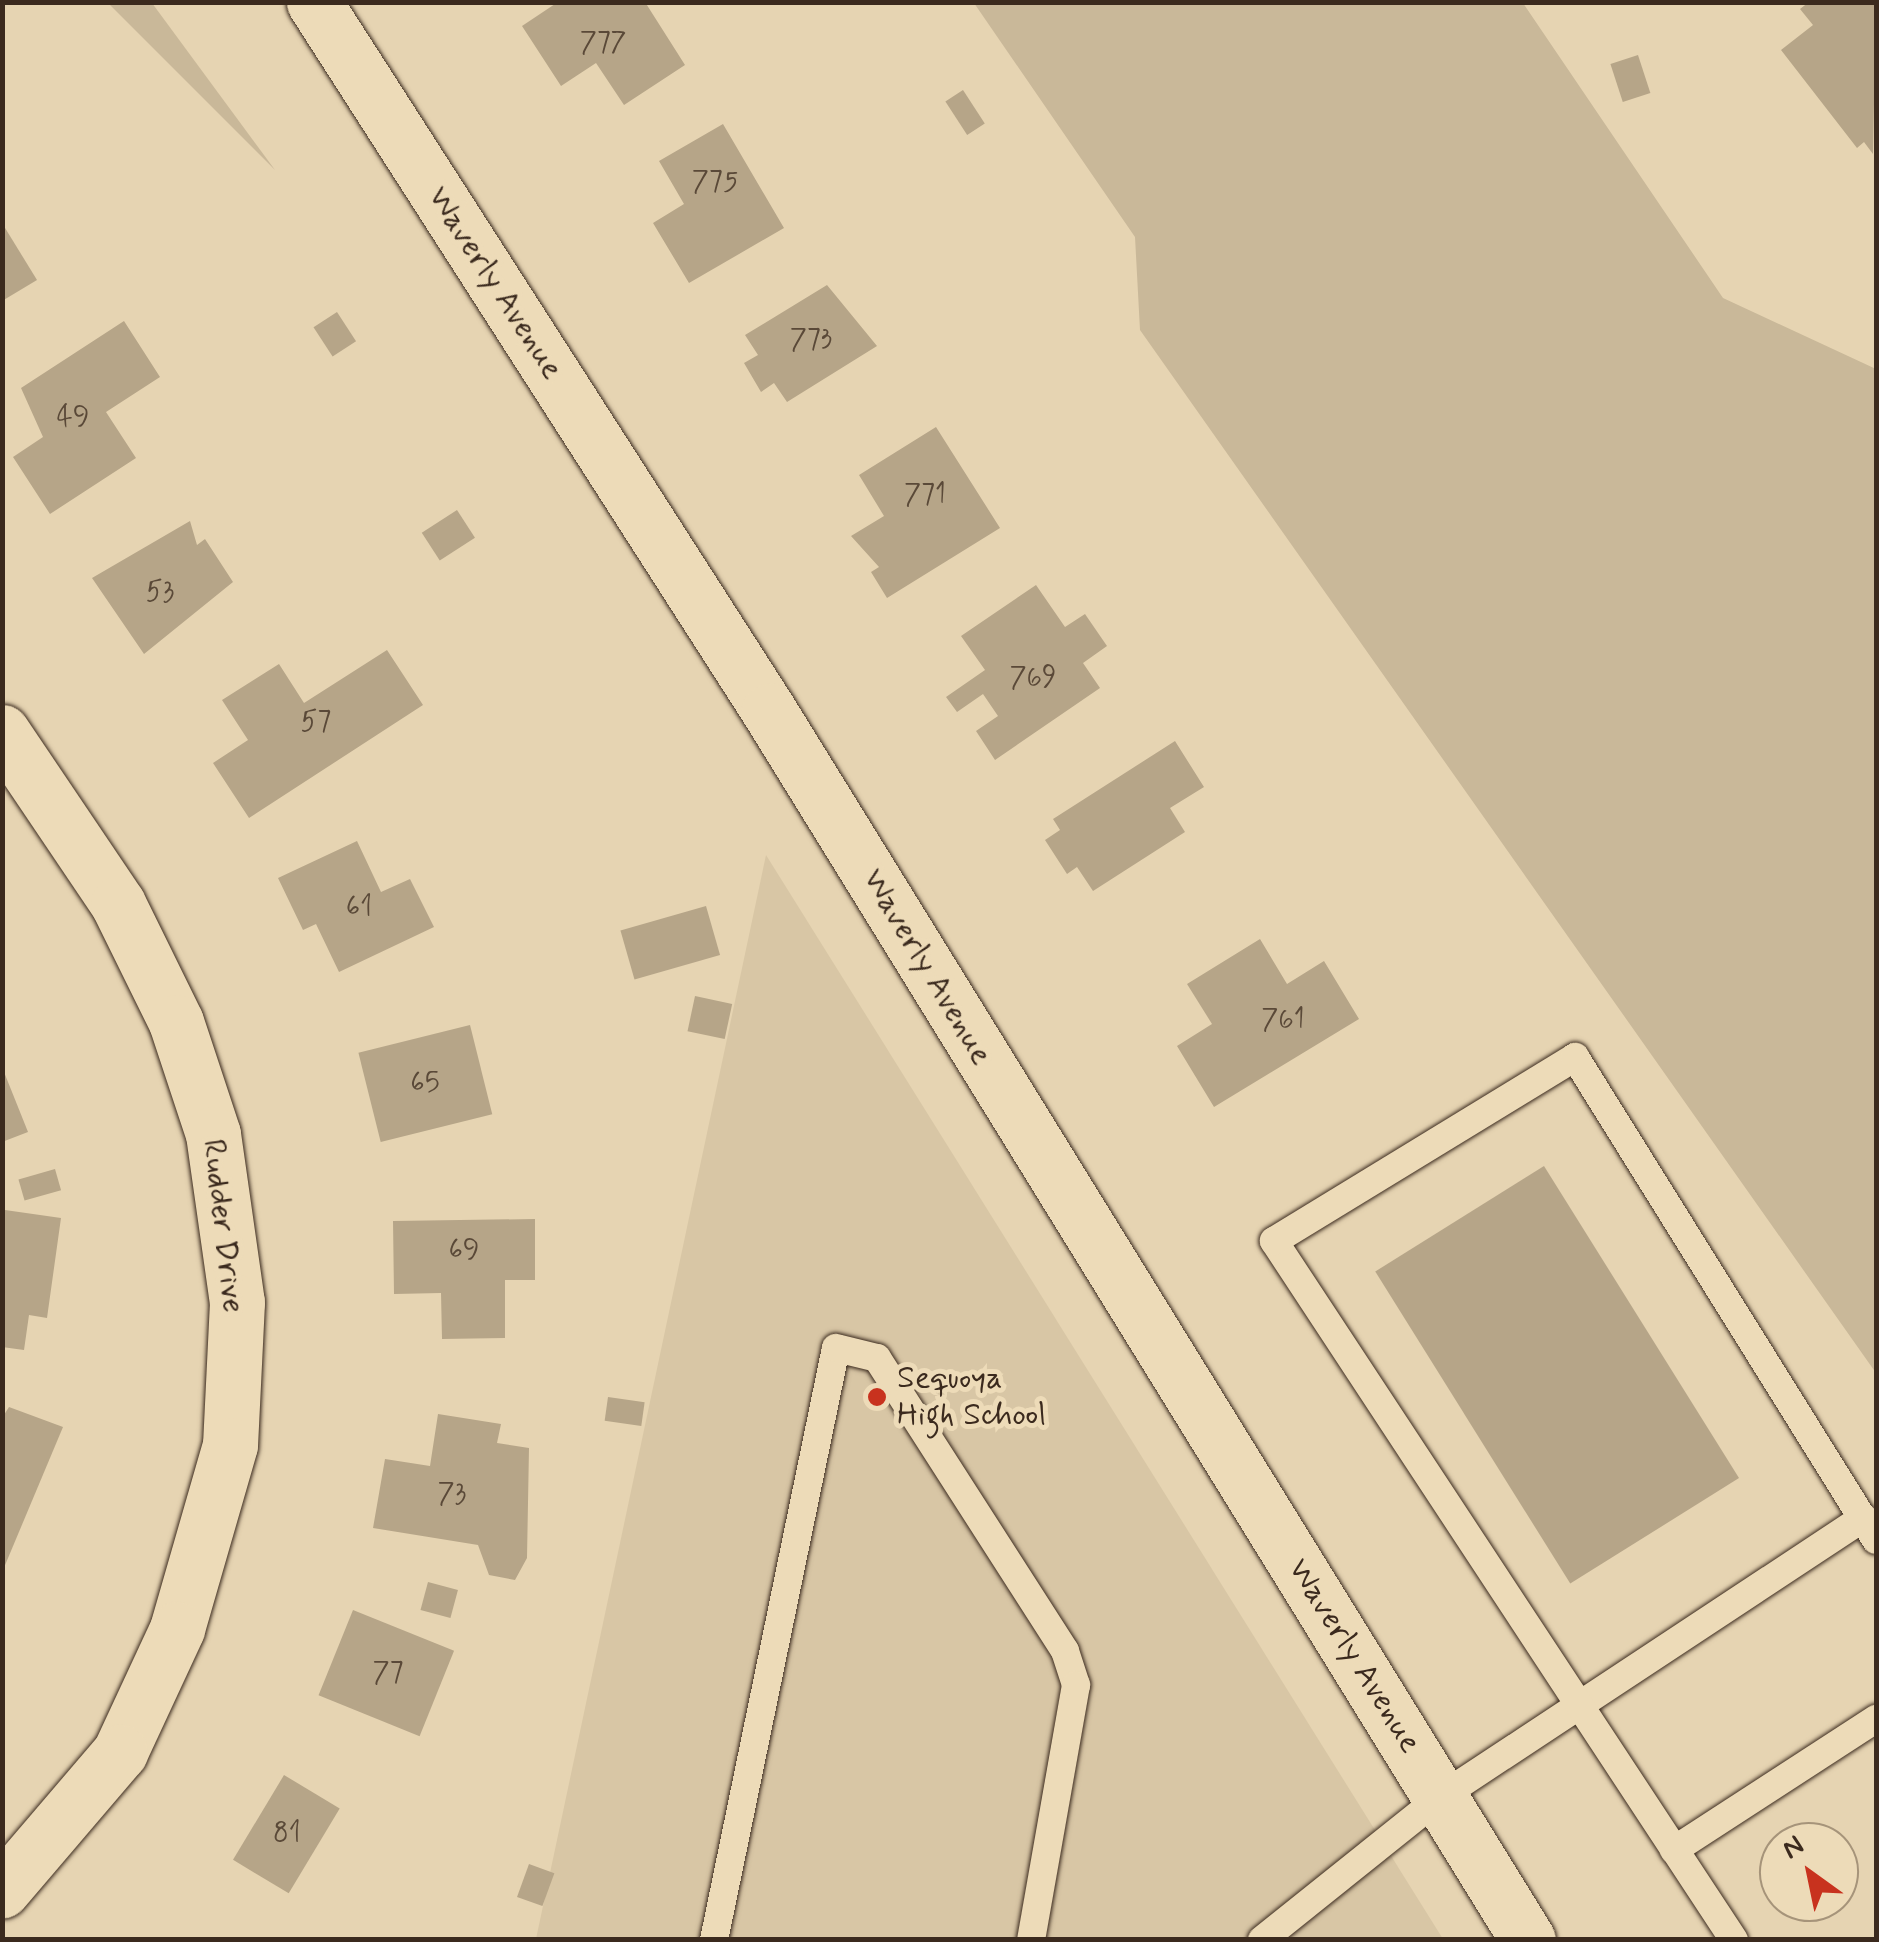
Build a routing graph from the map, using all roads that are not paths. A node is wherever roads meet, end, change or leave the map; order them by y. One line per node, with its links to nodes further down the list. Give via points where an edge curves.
1 (314, 2): 6 (street, Waverly Avenue, via 769,711)
2 (2, 732): 8 (street, Rudder Drive, via 118,904 176,1022 213,1134 238,1302 230,1445 177,1629 120,1752)
3 (1870, 1529): 4 (lane); 4 (lane, via 1575,1057 1274,1241)
4 (1577, 1707): 6 (lane); 7 (lane)
5 (1876, 1719): 7 (lane)
6 (1442, 1796): 11 (lane); 12 (street, Waverly Avenue)
7 (1674, 1850): 13 (lane)
8 (2, 1890)
9 (714, 1940): 10 (lane, via 836,1348 876,1358 1065,1651 1076,1685)
10 (1031, 1940)
11 (1262, 1940)
12 (1528, 1940)
13 (1734, 1940)

